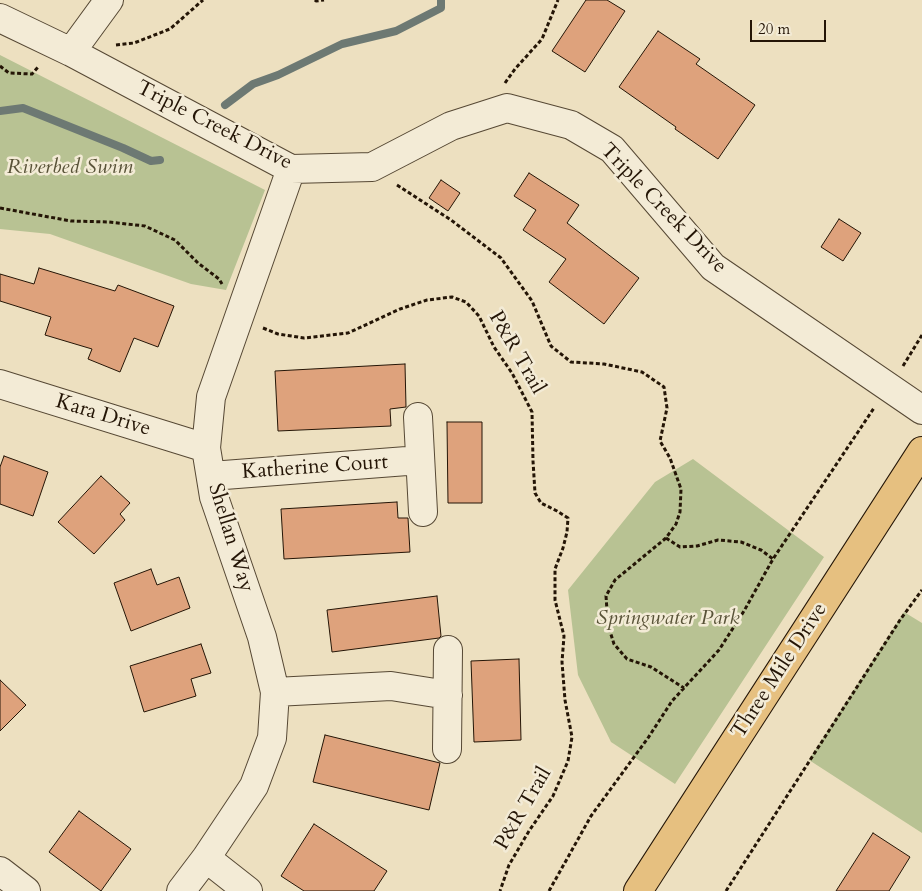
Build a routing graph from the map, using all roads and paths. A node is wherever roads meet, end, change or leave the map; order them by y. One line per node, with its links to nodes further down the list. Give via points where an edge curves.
1 (109, 0): 6 (street)
2 (314, 0): 3 (path)
3 (324, 0)
4 (558, 0): 7 (path, via 542,39 500,89)
5 (0, 18): 6 (street, Triple Creek Drive)
6 (71, 52): 9 (street, Triple Creek Drive)
7 (490, 114): 8 (street, Triple Creek Drive, via 451,126); 14 (street, Triple Creek Drive, via 507,108 571,124 612,149 713,267)
8 (372, 167): 9 (street, Triple Creek Drive); 22 (path, P&R Trail, via 501,258 532,301 552,346 571,362 604,364 642,372 664,387 667,408 660,440 681,488 680,512)
9 (291, 169): 11 (street, Shellan Way)
10 (0, 208): 11 (path, via 71,221 145,226 175,240 219,280)
11 (239, 317): 17 (street, Shellan Way, via 211,397); 35 (path, P&R Trail, via 278,334 304,338 348,332 400,309 427,300 452,297 466,302 479,316 532,412 535,493 541,503 568,518 555,569 555,600 564,636 565,700 572,737 568,761 553,796 509,865)
12 (922, 334): 14 (path)
13 (0, 384): 17 (street, Kara Drive)
14 (888, 387): 15 (street, Triple Creek Drive); 23 (path)
15 (922, 410)
16 (418, 417): 19 (street)
17 (206, 448): 20 (street, Shellan Way)
18 (922, 451): 37 (main road, Three Mile Drive)
19 (420, 460): 20 (street, Katherine Court); 21 (street)
20 (210, 476): 27 (street, Shellan Way, via 214,497 262,637)
21 (423, 512)
22 (666, 538): 23 (path, via 680,547 718,540 741,542 762,550); 26 (path, P&R Trail, via 615,580 606,596 608,624 614,644 627,659 651,667)
23 (772, 559): 26 (path, via 719,650)
24 (922, 590): 38 (path)
25 (448, 650): 28 (street)
26 (684, 688): 36 (path, via 672,700 592,816)
27 (275, 692): 28 (street, via 392,686); 30 (street, Shellan Way, via 272,738 254,786)
28 (448, 695): 29 (street)
29 (447, 749)
30 (206, 858): 33 (street, Shellan Way); 34 (street)
31 (0, 871): 32 (street)
32 (26, 891)
33 (181, 891)
34 (248, 891)
35 (500, 891)
36 (549, 891)
37 (638, 891)
38 (726, 891)

